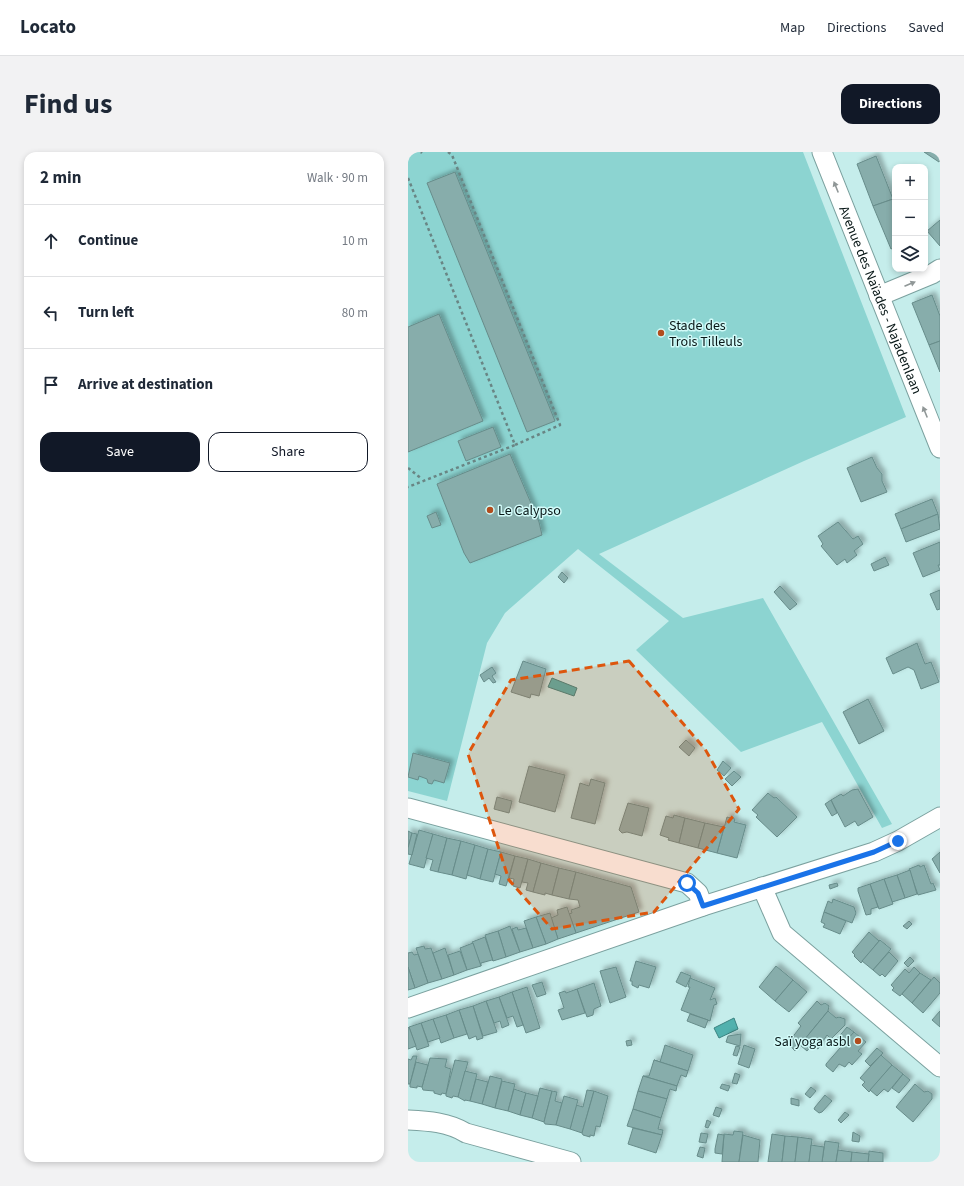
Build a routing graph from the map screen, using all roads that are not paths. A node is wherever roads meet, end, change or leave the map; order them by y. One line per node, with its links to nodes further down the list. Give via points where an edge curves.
1 (822, 152): 3 (street, Avenue des Naïades - Najadenlaan, one-way to 1)
2 (940, 269): 3 (street, one-way to 2)
3 (879, 296): 4 (street, Avenue des Naïades - Najadenlaan, one-way to 3)
4 (940, 448)
5 (408, 808): 8 (street, via 687,883 698,893)
6 (940, 817): 7 (street, via 874,852)
7 (762, 887): 8 (street); 10 (street, via 782,933)
8 (703, 906): 9 (street)
9 (408, 1008)
10 (940, 1067)
11 (408, 1120): 13 (street, via 433,1122 455,1127)
12 (408, 1131): 13 (street)
13 (466, 1133): 14 (street)
14 (571, 1162)

